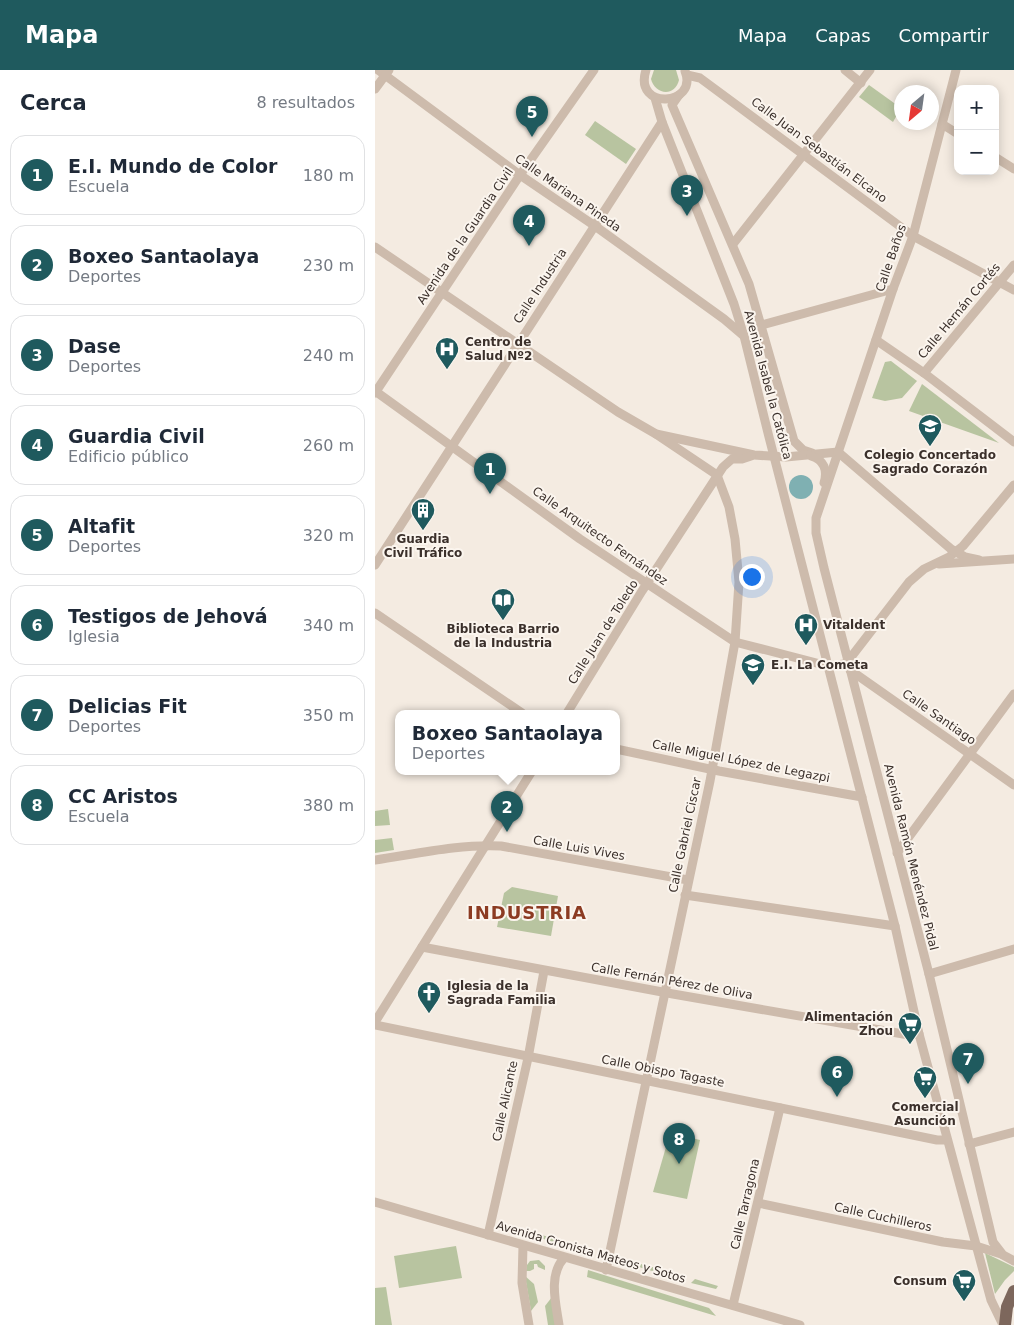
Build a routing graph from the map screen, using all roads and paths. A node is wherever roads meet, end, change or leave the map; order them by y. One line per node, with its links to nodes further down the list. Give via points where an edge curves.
1 (594, 70): 20 (street, Avenida de la Guardia Civil)
2 (639, 70): 10 (street)
3 (646, 70): 10 (street)
4 (845, 70): 9 (street)
5 (871, 70): 9 (street)
6 (956, 70): 15 (street, Calle Baños)
7 (384, 72): 11 (street); 20 (street, Calle Mariana Pineda)
8 (690, 73): 12 (street); 17 (street, Calle Juan Sebastián Elcano)
9 (861, 83): 17 (street)
10 (645, 87): 13 (street)
11 (375, 89)
12 (679, 95): 13 (street, via 667,100); 23 (street, Avenida Isabel la Católica, via 672,105)
13 (655, 98): 14 (street, Avenida Isabel la Católica)
14 (661, 122): 21 (street, Calle Industria); 31 (street, Avenida Isabel la Católica)
15 (942, 124): 16 (street); 22 (street, Calle Baños)
16 (954, 132)
17 (805, 155): 22 (street, Calle Juan Sebastián Elcano); 23 (street)
18 (999, 160): 19 (street)
19 (1014, 169)
20 (521, 175): 21 (street, Calle Mariana Pineda); 29 (street, Avenida de la Guardia Civil)
21 (595, 226): 31 (street, Calle Mariana Pineda); 33 (street, Calle Industria)
22 (913, 236): 26 (street, Calle Juan Sebastián Elcano); 27 (street, Calle Baños)
23 (733, 244): 30 (street, Avenida Isabel la Católica)
24 (375, 247): 29 (street)
25 (1014, 264): 26 (street, Calle Hernán Cortés)
26 (999, 283): 28 (street, Calle Juan Sebastián Elcano); 34 (street, Calle Hernán Cortés)
27 (893, 289): 30 (street); 32 (street, Calle Baños)
28 (1014, 290)
29 (442, 293): 33 (street); 35 (street, Avenida de la Guardia Civil)
30 (762, 325): 41 (street, Avenida Isabel la Católica, via 794,441 803,450)
31 (744, 336): 37 (street, Avenida Isabel la Católica)
32 (876, 340): 34 (street); 40 (street, Calle Baños)
33 (517, 344): 36 (street); 39 (street, Calle Industria)
34 (924, 373): 38 (street)
35 (375, 392): 39 (street, Calle Arquitecto Fernández)
36 (656, 434): 42 (street); 45 (street)
37 (769, 437): 42 (street, via 765,451); 44 (street, Avenida Isabel la Católica)
38 (1014, 442)
39 (452, 446): 52 (street, Calle Industria); 53 (street, Calle Arquitecto Fernández)
40 (838, 452): 41 (street); 47 (street, Avenida Ramón Menéndez Pidal); 48 (street)
41 (818, 454): 43 (street)
42 (757, 456): 44 (street); 45 (street, Calle Juan de Toledo, via 732,458)
43 (806, 456): 44 (street); 47 (street, via 820,460 826,475)
44 (775, 458): 57 (street, Avenida Isabel la Católica)
45 (717, 475): 53 (street, Calle Juan de Toledo); 55 (street, Calle Gabriel Ciscar, via 728,504 735,539 739,582)
46 (1014, 485): 48 (street)
47 (816, 518): 56 (street, Avenida Ramón Menéndez Pidal, via 816,533)
48 (956, 552): 50 (street); 51 (street)
49 (1014, 559): 50 (street)
50 (979, 560): 51 (street)
51 (934, 564): 56 (street, via 903,589)
52 (375, 565)
53 (647, 584): 55 (street, Calle Arquitecto Fernández); 60 (street, Calle Juan de Toledo)
54 (375, 613): 59 (street)
55 (735, 642): 57 (street, Calle Arquitecto Fernández); 63 (street, Calle Gabriel Ciscar)
56 (848, 665): 57 (street); 62 (street, Calle Santiago); 68 (street, Avenida Ramón Menéndez Pidal)
57 (828, 666): 66 (street)
58 (1014, 694): 62 (street)
59 (519, 710)
60 (569, 710)
61 (620, 750): 63 (street, Calle Miguel López de Legazpi)
62 (970, 753): 65 (street, Calle Santiago); 68 (street)
63 (712, 769): 66 (street, Calle Miguel López de Legazpi); 70 (street, Calle Gabriel Ciscar)
64 (529, 775): 67 (street)
65 (1014, 785)
66 (862, 797): 72 (street)
67 (485, 846): 69 (street, Calle Luis Vives); 70 (street, Calle Luis Vives, via 501,846); 73 (street)
68 (897, 853): 76 (street, Avenida Ramón Menéndez Pidal)
69 (375, 860)
70 (688, 880): 71 (street, Calle Gabriel Ciscar)
71 (685, 895): 72 (street); 77 (street, Calle Gabriel Ciscar)
72 (895, 926): 79 (street)
73 (422, 947): 75 (street, Calle Fernán Pérez de Oliva); 78 (street)
74 (1014, 949): 76 (street)
75 (545, 971): 77 (street, Calle Fernán Pérez de Oliva); 80 (street, Calle Alicante)
76 (929, 974): 85 (street, Avenida Ramón Menéndez Pidal)
77 (664, 993): 79 (street, Calle Fernán Pérez de Oliva, via 909,1035); 81 (street, Calle Gabriel Ciscar)
78 (375, 1024): 80 (street, Calle Obispo Tagaste)
79 (919, 1034): 84 (street)
80 (528, 1058): 81 (street, Calle Obispo Tagaste); 88 (street, Calle Alicante)
81 (646, 1080): 82 (street, Calle Obispo Tagaste); 94 (street, Calle Gabriel Ciscar)
82 (780, 1108): 84 (street, Calle Obispo Tagaste); 87 (street, Calle Tarragona)
83 (1014, 1132): 85 (street)
84 (947, 1140): 90 (street)
85 (969, 1144): 91 (street, Avenida Ramón Menéndez Pidal, via 993,1242)
86 (375, 1202): 88 (street, Avenida Cronista Mateos y Sotos)
87 (758, 1203): 90 (street, Calle Cuchilleros); 96 (street, Calle Tarragona)
88 (488, 1235): 89 (street, Avenida Cronista Mateos y Sotos)
89 (523, 1246): 92 (street, Avenida Cronista Mateos y Sotos); 97 (street, via 522,1283)
90 (976, 1246): 91 (street, Calle Cuchilleros); 100 (street, via 991,1300)
91 (1003, 1255): 93 (street)
92 (564, 1258): 94 (street, Avenida Cronista Mateos y Sotos); 98 (street, via 556,1270)
93 (1014, 1261)
94 (606, 1270): 96 (street, Avenida Cronista Mateos y Sotos)
95 (1014, 1291): 100 (main road)
96 (733, 1305): 99 (street, Avenida Cronista Mateos y Sotos)
97 (529, 1325)
98 (559, 1325)
99 (800, 1325)
100 (1004, 1325)

